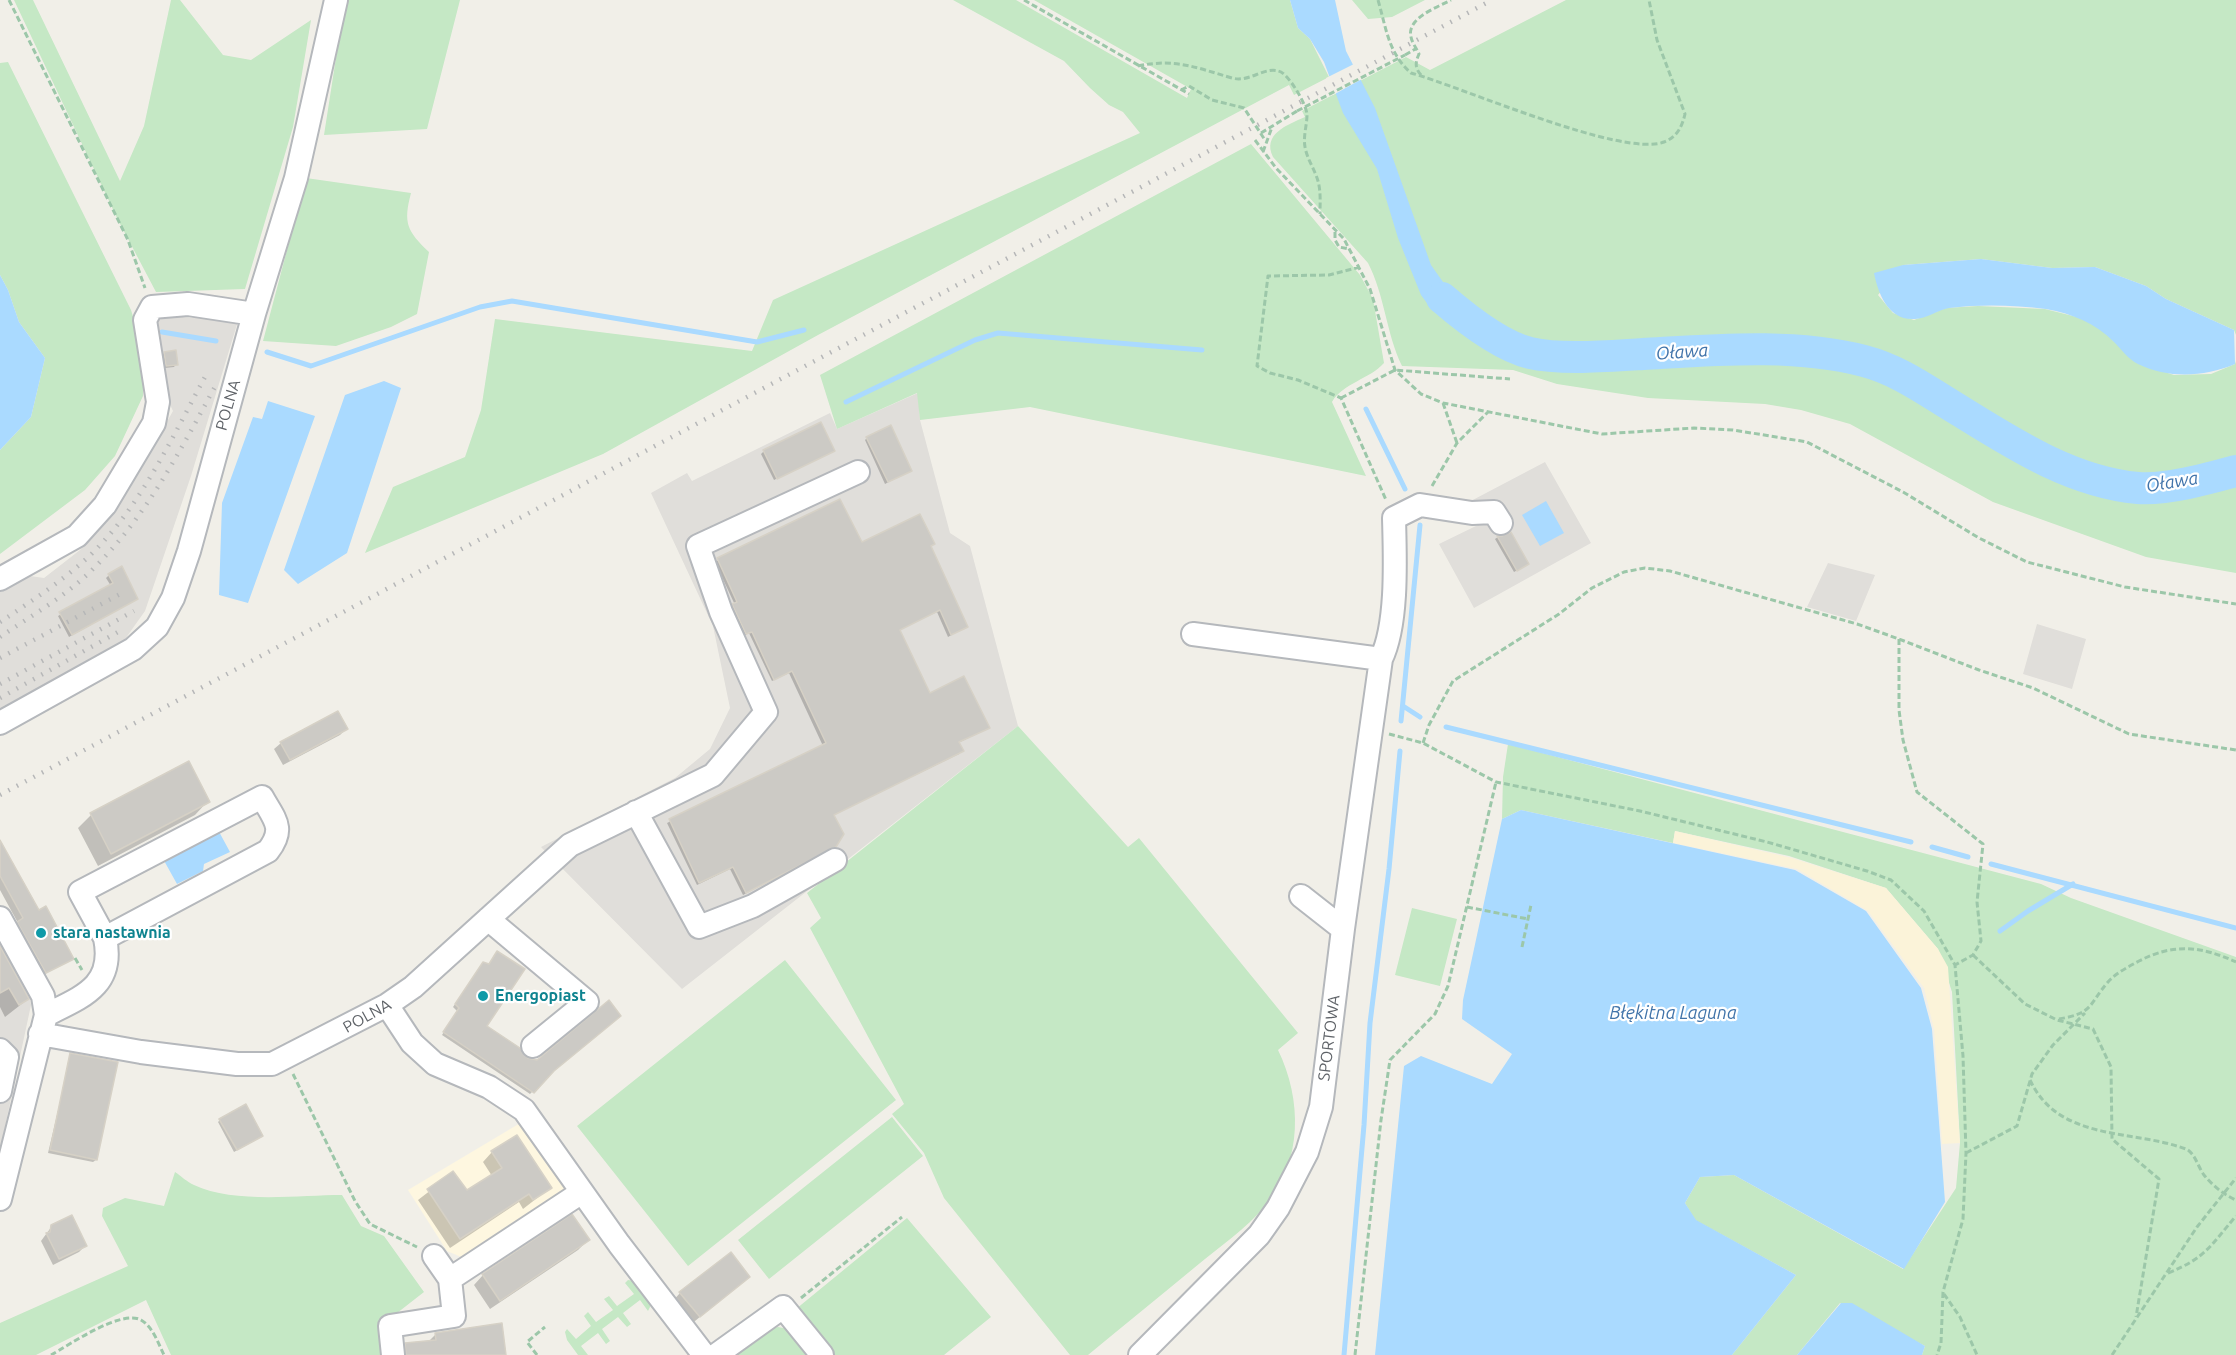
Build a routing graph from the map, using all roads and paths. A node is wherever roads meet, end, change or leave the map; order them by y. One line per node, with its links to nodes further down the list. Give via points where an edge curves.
1 (9, 0): 21 (path, via 128,240)
2 (336, 0): 22 (street, POLNA, via 296,178)
3 (1024, 0): 8 (path)
4 (1378, 0): 9 (path, via 1389,44 1402,65)
5 (1451, 0): 7 (path, via 1421,16 1411,30)
6 (1649, 0): 9 (path, via 1658,40 1685,114 1676,135 1663,142 1631,143 1583,131)
7 (1417, 48): 9 (path, via 1416,69); 12 (path, bridge)
8 (1138, 66): 10 (path); 17 (path, via 1188,63 1236,79 1269,70 1287,76 1308,114 1305,148 1318,181)
9 (1422, 76)
10 (1181, 90): 11 (path); 13 (path, via 1189,86 1212,100 1244,108)
11 (1189, 94)
12 (1273, 126): 13 (path); 15 (path)
13 (1261, 133): 15 (path)
14 (1255, 140): 16 (path)
15 (1265, 140): 16 (path)
16 (1263, 152): 17 (path)
17 (1320, 214): 18 (path)
18 (1335, 230): 19 (path); 19 (path, via 1340,247)
19 (1350, 250): 20 (path)
20 (1360, 267): 23 (path, via 1377,306); 25 (path, via 1329,275 1268,276 1257,366)
21 (152, 307): 22 (street, via 188,304); 33 (street, via 145,320 158,402 154,423 105,505 77,536)
22 (254, 314): 38 (street, POLNA, via 189,551 173,598 157,627 133,649)
23 (1395, 370): 24 (path); 25 (path); 26 (path, via 1421,394)
24 (1510, 379)
25 (1341, 398): 31 (path)
26 (1443, 403): 27 (path); 28 (path)
27 (1488, 412): 28 (path); 34 (path, via 1602,434 1694,428 1807,442 2027,562 2125,587)
28 (1457, 443): 30 (path)
29 (858, 472): 43 (street, POLNA, via 698,546 721,612 766,712 713,775)
30 (1420, 505): 31 (street); 32 (street, via 1472,513 1494,512)
31 (1394, 518): 37 (street, SPORTOWA, via 1395,570 1387,646)
32 (1501, 523)
33 (0, 579)
34 (2236, 604)
35 (1193, 634): 37 (street)
36 (1899, 639): 40 (path, via 1670,571 1645,568 1624,572 1592,588 1559,614 1453,681 1429,724); 41 (path, via 2033,688 2129,734); 54 (path, via 1899,710 1917,792 1983,844 1977,902 1981,941)
37 (1381, 659): 51 (street, SPORTOWA)
38 (0, 723)
39 (1393, 735): 40 (path)
40 (1424, 743): 42 (path)
41 (2236, 750)
42 (1496, 782): 47 (path); 56 (path, via 1767,842 1891,880 1924,911)
43 (636, 812): 44 (street, via 699,927 753,906); 49 (street, POLNA, via 570,845)
44 (835, 860)
45 (1301, 896): 51 (street)
46 (1531, 904): 50 (path)
47 (1467, 908): 50 (path); 92 (path, via 1448,986 1435,1014 1390,1060)
48 (0, 918): 60 (street, via 43,996)
49 (488, 919): 57 (street, POLNA); 62 (street, via 587,1002)
50 (1528, 919): 53 (path)
51 (1343, 930): 91 (street, SPORTOWA, via 1322,1107 1307,1152 1259,1235)
52 (105, 938): 52 (street, via 80,892 262,796 278,827 277,839 268,851); 60 (street, via 108,960 99,982)
53 (1522, 947)
54 (1973, 955): 56 (path); 59 (path, via 2025,1004)
55 (2236, 962): 58 (path, via 2204,949 2170,948 2125,968 2110,980)
56 (1955, 965): 69 (path)
57 (387, 1005): 64 (street, POLNA); 71 (street, via 412,1043 435,1064 489,1087 524,1110)
58 (2091, 1008): 59 (path); 61 (path)
59 (2057, 1020): 61 (path)
60 (43, 1024): 64 (street, POLNA, via 141,1052 237,1064 272,1064); 65 (street)
61 (2073, 1024): 66 (path, via 2047,1052); 68 (path, via 2093,1029 2111,1067)
62 (533, 1046)
63 (3, 1054): 65 (street); 67 (street)
64 (285, 1059): 77 (path, via 370,1224)
65 (33, 1064): 73 (street)
66 (2030, 1080): 68 (path, via 2041,1101 2064,1118); 69 (path, via 2017,1126)
67 (0, 1091)
68 (2112, 1133): 72 (path, via 2156,1140 2189,1151 2208,1180); 82 (path, via 2112,1139 2159,1179)
69 (1966, 1153): 80 (path, via 1963,1219)
70 (2236, 1178): 72 (path)
71 (582, 1192): 79 (street); 88 (street)
72 (2224, 1193): 74 (path); 78 (path)
73 (0, 1199)
74 (2236, 1200)
75 (902, 1216): 81 (path)
76 (2236, 1216): 78 (path, via 2210,1250)
77 (434, 1256): 79 (street)
78 (2166, 1274): 82 (path)
79 (450, 1279): 86 (street, via 454,1316 390,1326)
80 (1943, 1292): 93 (path); 94 (path, via 1960,1317)
81 (786, 1310): 89 (street, via 783,1307); 90 (street)
82 (2136, 1317): 95 (path)
83 (545, 1328): 87 (path, via 526,1342)
84 (51, 1355): 85 (path, via 108,1324 128,1318 139,1319 149,1327)
85 (164, 1355)
86 (393, 1355)
87 (537, 1355)
88 (704, 1355)
89 (716, 1355)
90 (822, 1355)
91 (1140, 1355)
92 (1355, 1355)
93 (1937, 1355)
94 (1977, 1355)
95 (2112, 1355)

